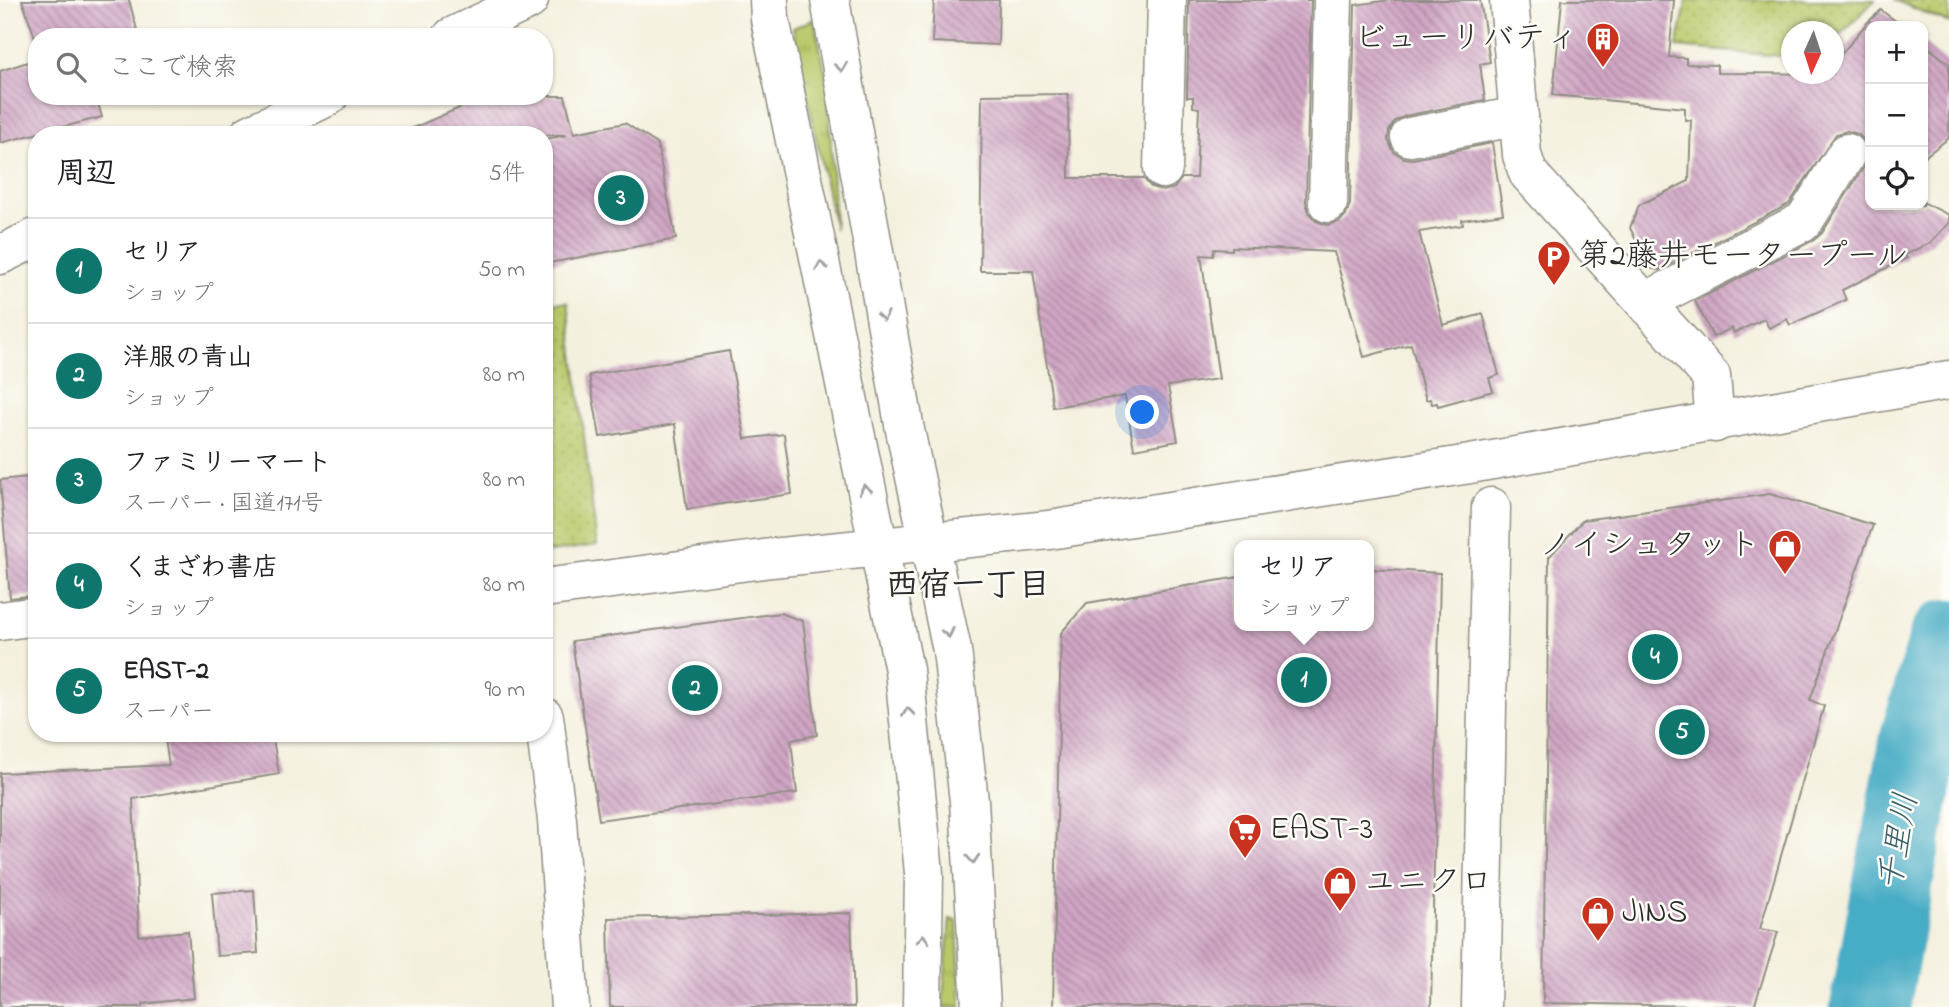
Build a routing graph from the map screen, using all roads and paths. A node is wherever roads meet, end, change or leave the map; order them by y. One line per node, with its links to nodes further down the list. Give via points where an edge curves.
1 (529, 0): 7 (main road)
2 (769, 0): 22 (main road, one-way to 2)
3 (830, 0): 21 (main road, one-way to 21, via 867,232)
4 (1167, 0): 13 (main road)
5 (1333, 0): 14 (main road)
6 (1508, 0): 9 (main road)
7 (471, 28)
8 (311, 105): 10 (main road)
9 (1519, 116): 11 (main road); 17 (main road, via 1528,173)
10 (267, 126)
11 (1410, 137)
12 (1845, 151): 17 (main road, via 1804,221)
13 (1163, 169)
14 (1328, 203)
15 (28, 241): 16 (main road)
16 (0, 255)
17 (1645, 302): 19 (main road, via 1711,376)
18 (1949, 380): 19 (main road)
19 (1716, 423): 21 (main road, via 1049,530)
20 (1491, 507): 30 (main road)
21 (929, 542): 22 (main road); 29 (main road, one-way to 29, via 952,650 963,733)
22 (877, 547): 23 (main road); 28 (main road, one-way to 22, via 924,873 916,773 904,670)
23 (553, 587)
24 (28, 617): 25 (main road)
25 (0, 621)
26 (547, 742): 27 (main road)
27 (570, 1007)
28 (922, 1007)
29 (981, 1007)
30 (1481, 1007)

